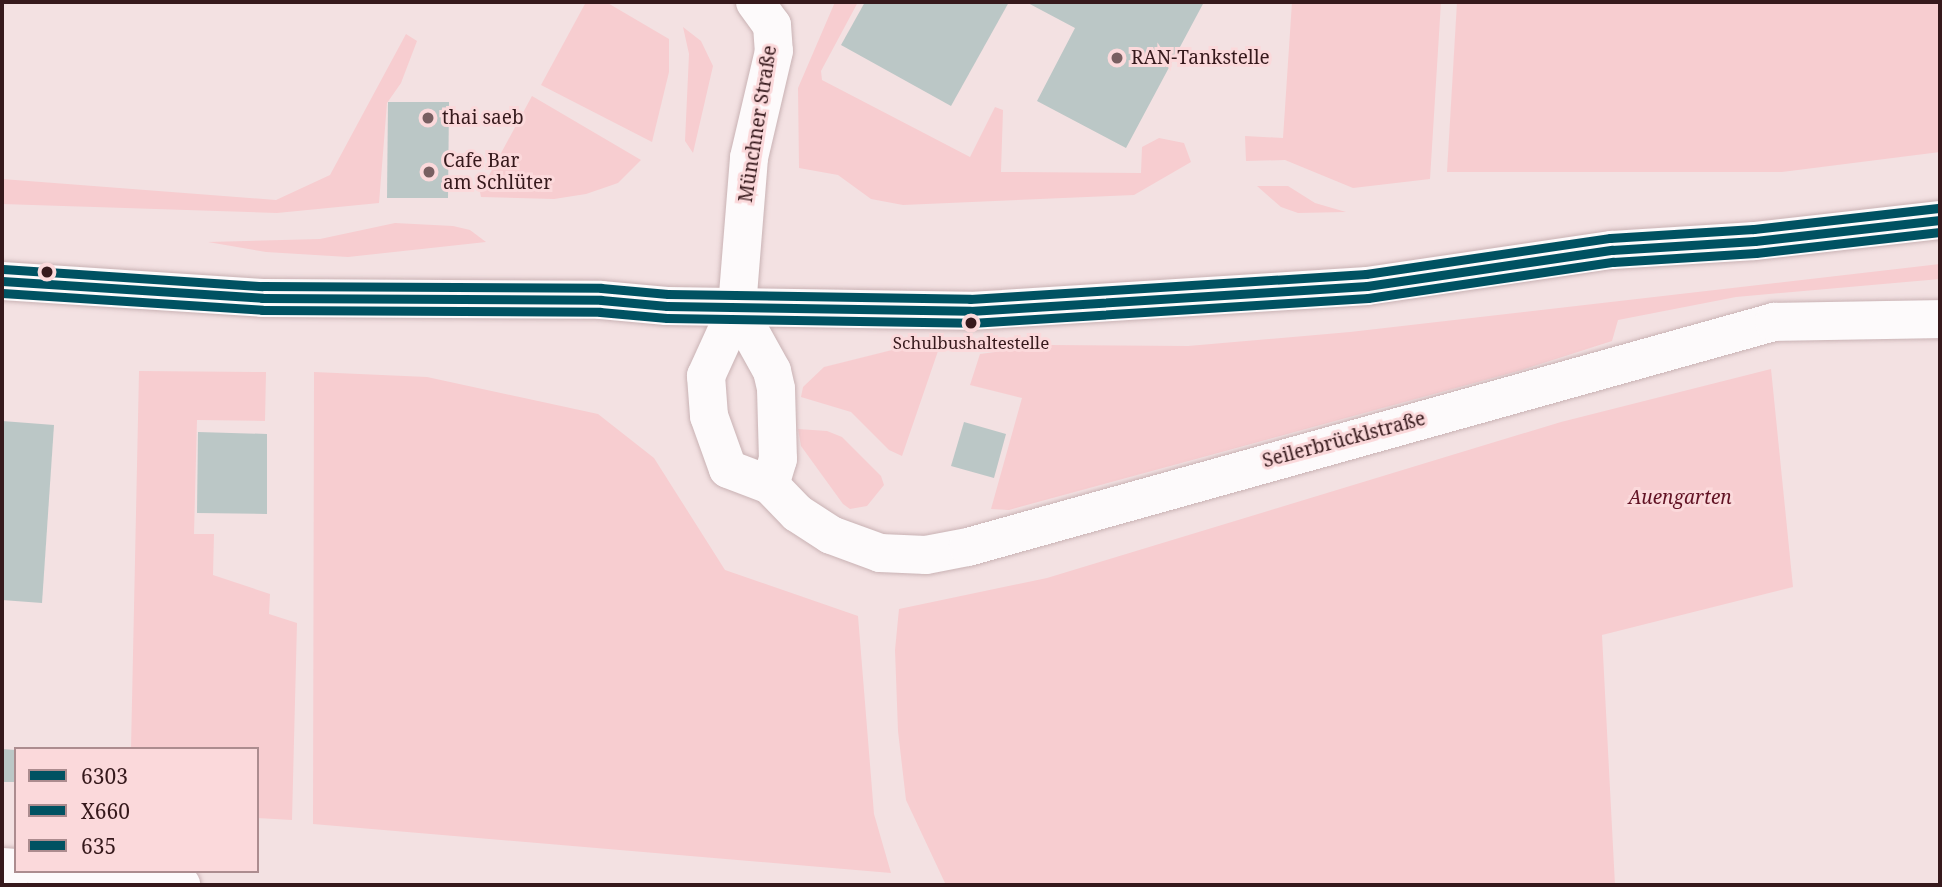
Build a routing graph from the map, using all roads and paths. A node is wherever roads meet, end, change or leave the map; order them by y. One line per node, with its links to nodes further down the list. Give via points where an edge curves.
1 (772, 10): 4 (street, Münchner Straße, via 774,51 746,177)
2 (1940, 220): 4 (street, via 1755,241 1612,250 1367,286 1231,298 970,311)
3 (2, 281): 4 (street, via 262,298 601,300)
4 (737, 308): 6 (street, via 772,371 776,388 778,459); 6 (street, Seilerbrücklstraße, via 706,376 709,416 727,470)
5 (1940, 319): 6 (street, Seilerbrücklstraße, via 1774,322 926,555 880,553 831,535 797,513)
6 (770, 485)
7 (63, 873): 8 (street)
8 (181, 885)

